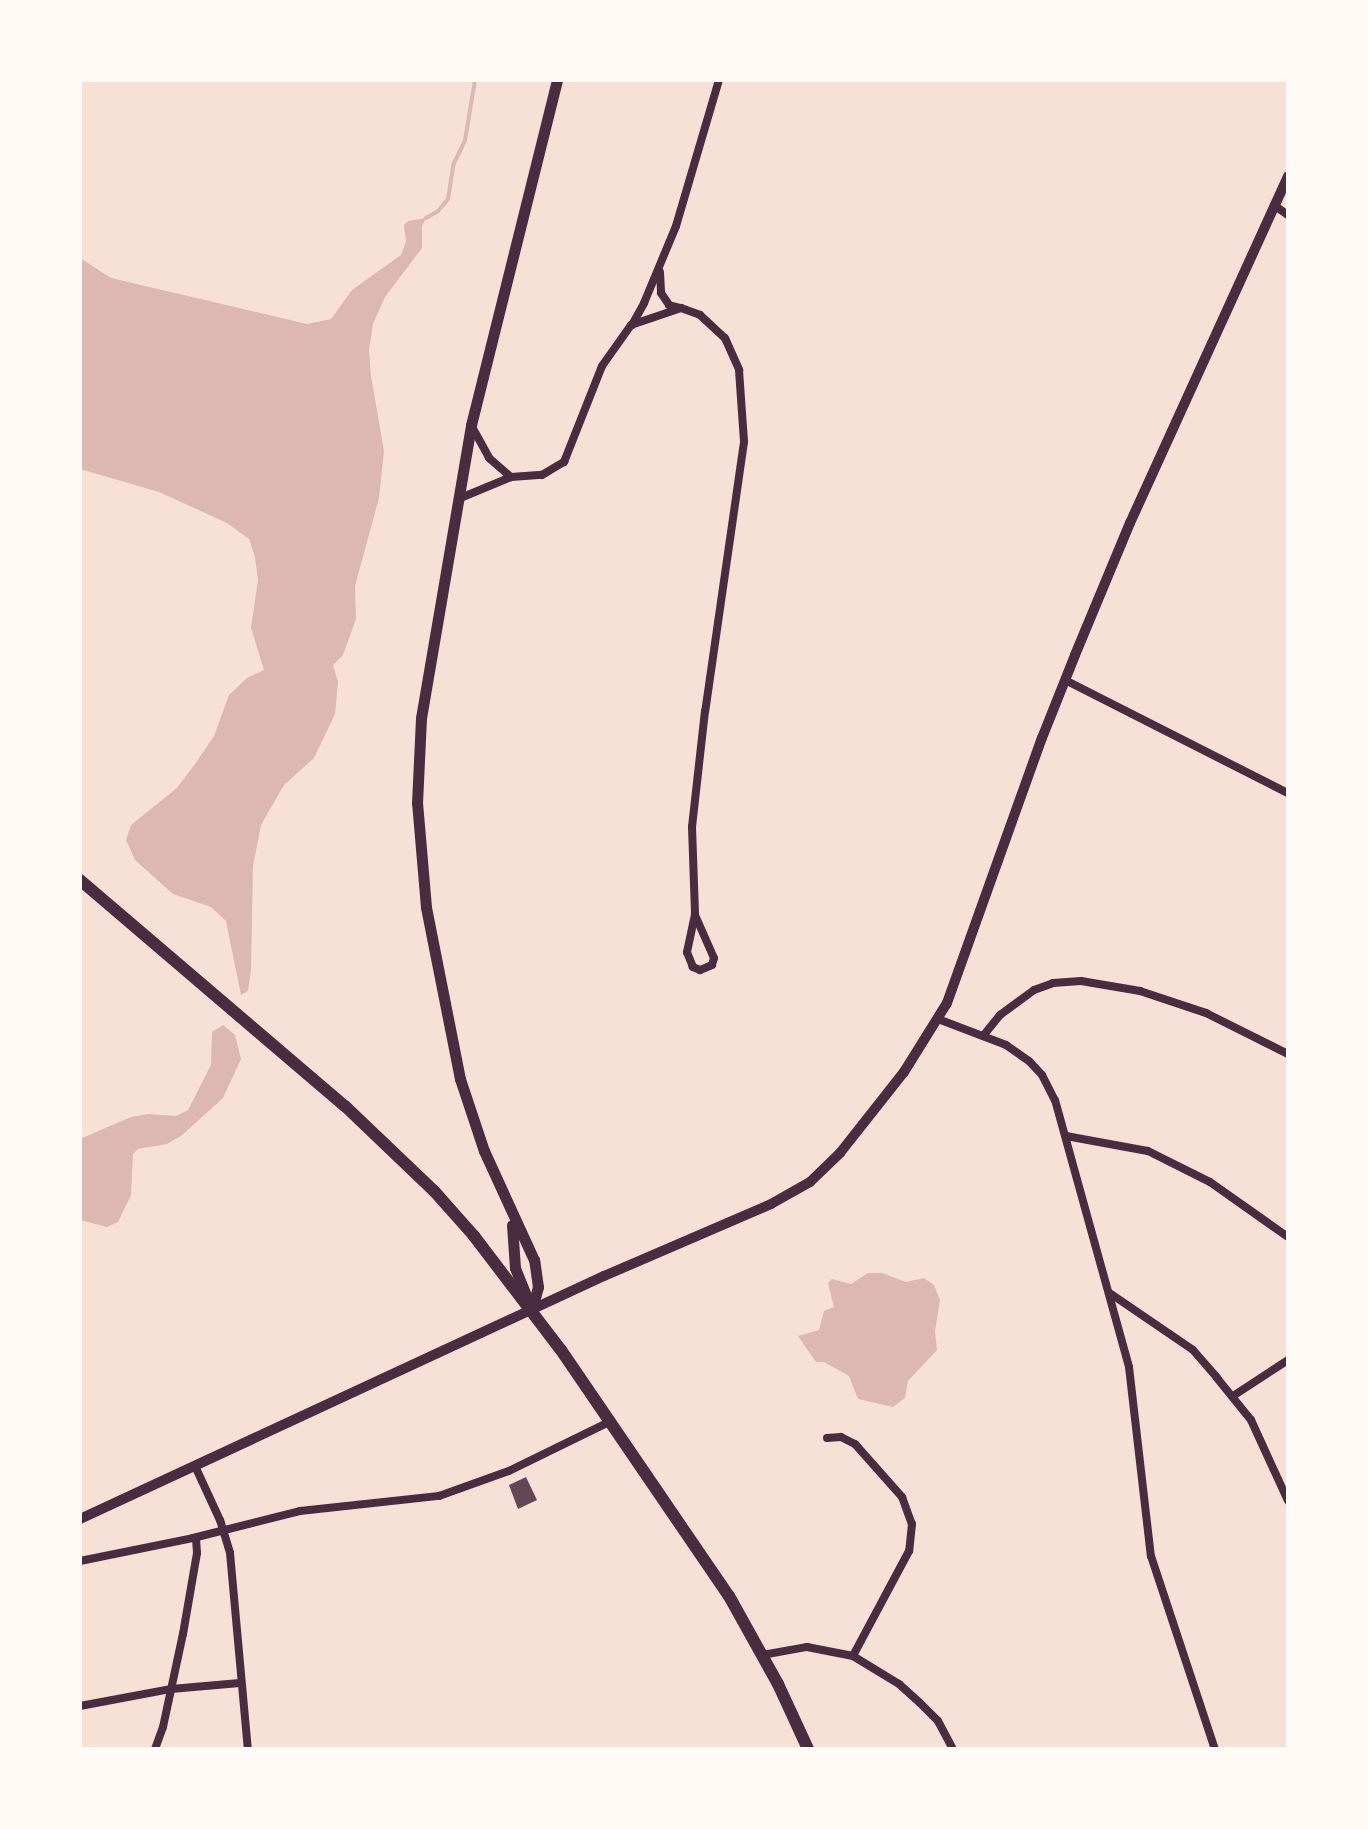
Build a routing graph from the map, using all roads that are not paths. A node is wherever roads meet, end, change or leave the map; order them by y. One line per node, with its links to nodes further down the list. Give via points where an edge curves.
1 (557, 80): 9 (main road)
2 (719, 80): 6 (street)
3 (1288, 176): 4 (street)
4 (1274, 205): 5 (street); 12 (street)
5 (1288, 215)
6 (660, 268): 7 (street, via 661,293 669,305); 8 (street)
7 (681, 308): 8 (street); 15 (street, via 714,325 729,347 743,391 744,430 695,797)
8 (631, 325): 10 (street, via 602,366 564,462 542,475)
9 (471, 425): 10 (street, via 489,458); 11 (main road)
10 (511, 477): 11 (street)
11 (458, 499): 20 (main road, via 421,718 419,837 426,907 460,1079)
12 (1065, 680): 13 (street); 16 (street, via 962,968)
13 (1288, 793)
14 (80, 880): 23 (main road, via 396,1153 474,1236)
15 (695, 915): 15 (street, via 714,958 712,965 700,970 687,952)
16 (938, 1019): 17 (street); 23 (street, via 867,1120 810,1182 741,1218)
17 (983, 1036): 18 (street, via 1000,1015 1034,990 1081,981 1140,991 1206,1013); 19 (street, via 1006,1045 1042,1075)
18 (1288, 1054)
19 (1066, 1136): 21 (street, via 1117,1142 1158,1155 1220,1188); 22 (street)
20 (509, 1209): 23 (main road, via 515,1268); 23 (main road, via 534,1260 538,1287)
21 (1288, 1237)
22 (1110, 1292): 25 (street, via 1193,1350); 43 (street, via 1129,1367 1151,1556)
23 (532, 1309): 26 (main road); 28 (street)
24 (1288, 1360): 25 (street)
25 (1233, 1396): 29 (street, via 1251,1420)
26 (611, 1421): 31 (street, via 456,1492 325,1507); 34 (main road, via 729,1596)
27 (827, 1438): 35 (street, via 855,1444 902,1497 912,1524 909,1551)
28 (195, 1466): 30 (street); 31 (street)
29 (1288, 1501)
30 (80, 1519)
31 (224, 1530): 32 (street); 36 (street, via 233,1574)
32 (196, 1538): 33 (street); 37 (street)
33 (80, 1561)
34 (762, 1655): 35 (street, via 807,1647); 41 (main road)
35 (853, 1656): 42 (street, via 920,1703 938,1721)
36 (240, 1683): 37 (street); 40 (street)
37 (171, 1689): 38 (street); 39 (street)
38 (80, 1706)
39 (155, 1749)
40 (248, 1749)
41 (808, 1749)
42 (953, 1749)
43 (1215, 1749)

